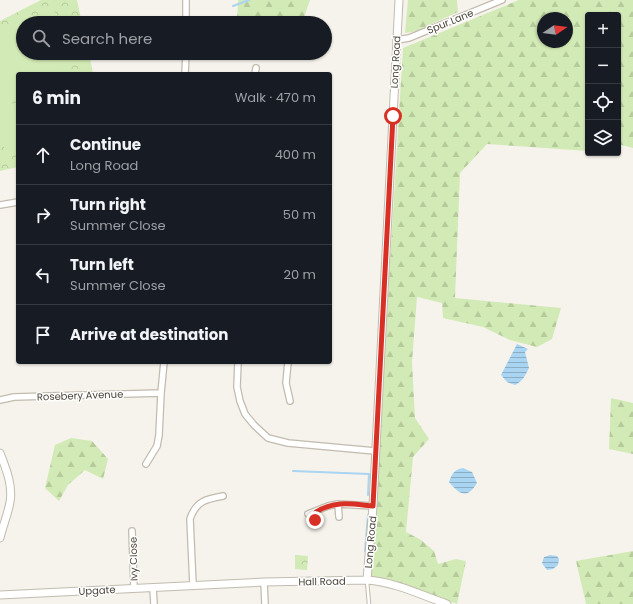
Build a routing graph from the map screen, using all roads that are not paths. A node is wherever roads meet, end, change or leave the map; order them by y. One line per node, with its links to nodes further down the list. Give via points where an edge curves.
1 (186, 0): 4 (street)
2 (399, 0): 5 (street, Long Road)
3 (502, 0): 5 (street, Spur Lane, via 409,38)
4 (186, 16)
5 (397, 40): 16 (street, Long Road)
6 (186, 60): 7 (street)
7 (185, 72)
8 (16, 202): 9 (street)
9 (0, 205)
10 (164, 364): 13 (street)
11 (238, 364): 16 (street, via 238,387 245,414 268,438 288,443)
12 (288, 364): 15 (street, via 286,383)
13 (161, 393): 14 (street, Rosebery Avenue, via 14,397); 18 (street, via 159,436 157,446 148,461)
14 (0, 400)
15 (290, 401)
16 (375, 451): 21 (street, Long Road)
17 (0, 453): 27 (street, via 10,491 10,502)
18 (154, 465)
19 (223, 496): 30 (street, via 199,503 190,520)
20 (338, 504): 21 (street); 22 (street); 24 (street)
21 (373, 506): 28 (street, Long Road)
22 (316, 512): 23 (street); 25 (street)
23 (308, 514)
24 (339, 517)
25 (315, 520)
26 (132, 531): 31 (street, Ivy Close)
27 (0, 538)
28 (367, 580): 29 (street, Hall Road); 36 (lane); 37 (street, Hall Road, via 391,584)
29 (264, 582): 30 (street, Hall Road); 35 (street)
30 (193, 586): 32 (street, Upgate)
31 (134, 588): 32 (street, Upgate); 33 (street, Upgate)
32 (153, 588): 34 (street)
33 (0, 595)
34 (154, 604)
35 (265, 604)
36 (369, 604)
37 (447, 604)

